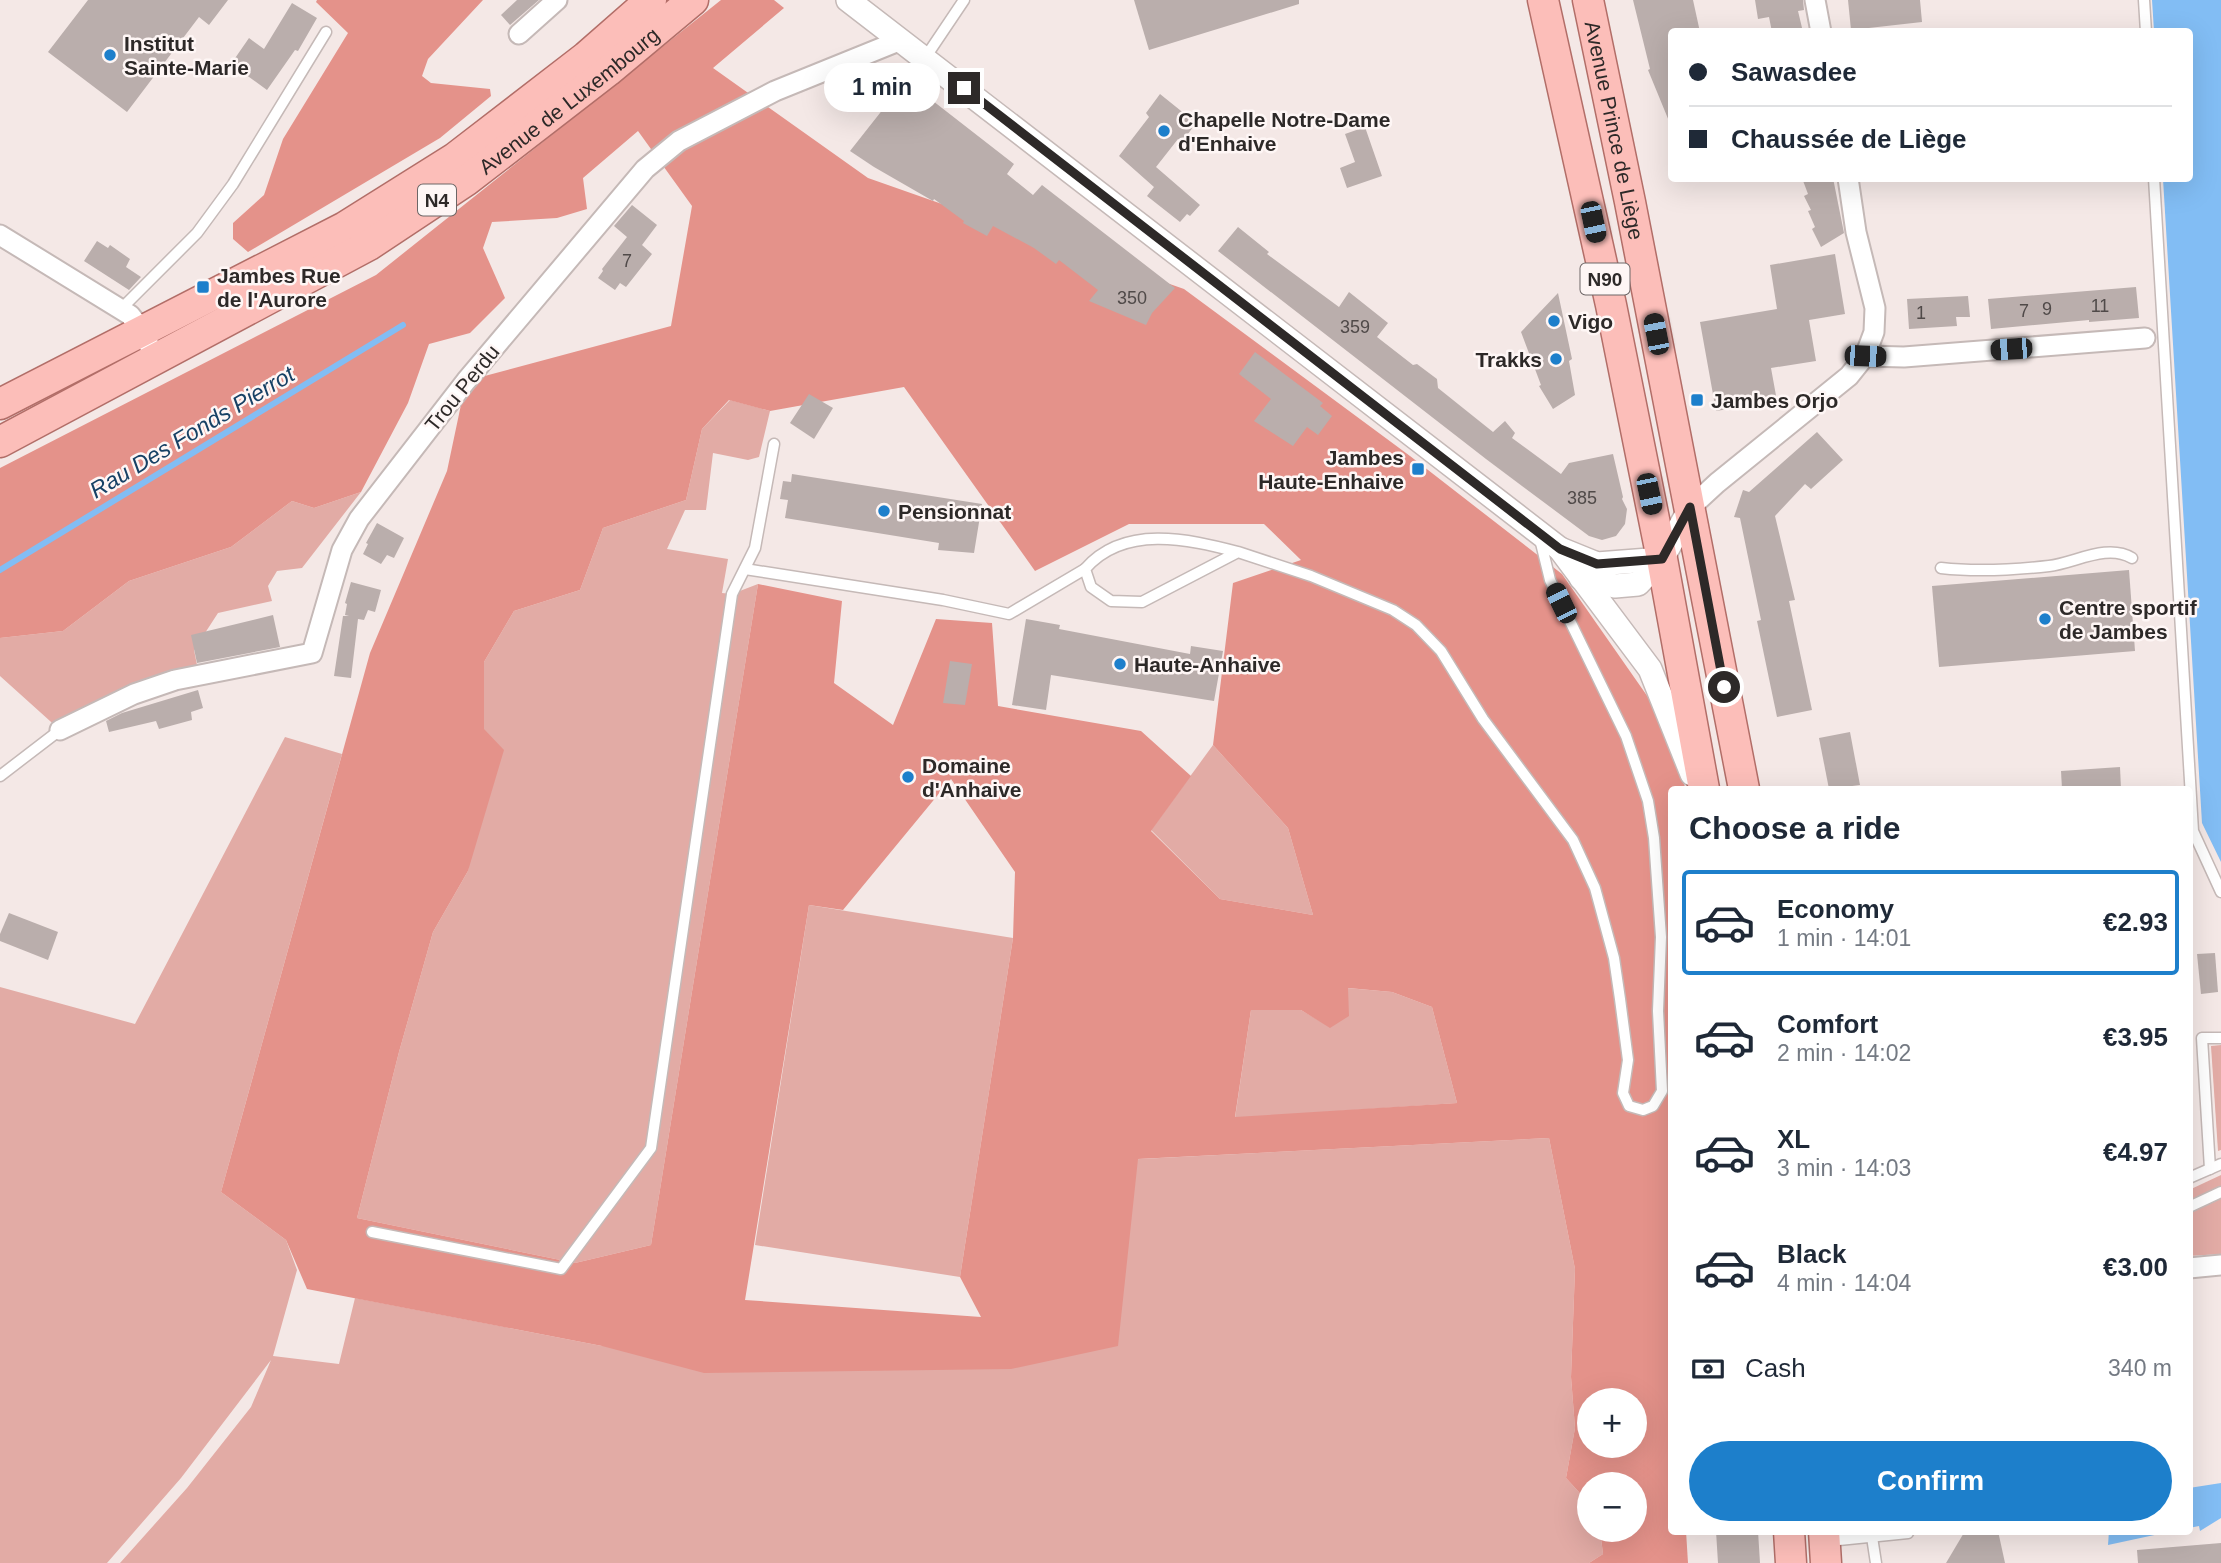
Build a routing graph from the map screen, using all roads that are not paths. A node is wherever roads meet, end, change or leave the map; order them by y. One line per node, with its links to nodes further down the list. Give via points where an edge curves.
1 (558, 0): 13 (street)
2 (651, 0): 20 (main road, Avenue de Luxembourg / N4, via 586,57 455,158 345,227)
3 (693, 0): 23 (main road, Avenue de Luxembourg / N4, via 456,187 369,245)
4 (848, 0): 14 (street)
5 (964, 0): 15 (lane)
6 (1543, 0): 32 (main road, Avenue Prince de Liège / N90)
7 (1588, 0): 27 (main road, Avenue Prince de Liège / N90)
8 (1815, 0): 10 (street)
9 (2144, 0): 11 (lane)
10 (1820, 28)
11 (2146, 28)
12 (326, 32): 19 (lane, via 233,184 197,233)
13 (519, 34)
14 (901, 40): 15 (street); 37 (street, Trou Perdu, via 775,91 679,141 645,169 466,381 359,519 342,550 312,653 176,680 134,694)
15 (925, 58): 28 (street)
16 (1849, 182): 22 (street, via 1875,308 1874,332)
17 (2154, 182): 42 (lane)
18 (0, 235): 19 (street)
19 (121, 309): 20 (street)
20 (143, 331): 23 (street); 24 (main road, Avenue de Luxembourg / N4)
21 (2145, 338): 22 (street)
22 (1865, 356): 27 (street, via 1849,376)
23 (156, 361): 25 (main road, Avenue de Luxembourg / N4)
24 (0, 404)
25 (0, 442)
26 (774, 444): 34 (lane, via 755,548)
27 (1690, 507): 32 (street); 41 (main road, N90)
28 (1539, 532): 29 (street); 30 (lane, via 1550,580 1626,736 1648,801 1661,937 1662,1091 1653,1106 1643,1110 1629,1106 1623,1093 1628,1060 1620,999 1595,888 1573,840 1483,719 1441,651 1416,625 1393,610)
29 (1560, 549): 32 (street, via 1597,564); 36 (street)
30 (1238, 552): 35 (lane, via 1198,541 1162,538 1121,544 1095,557); 35 (lane, via 1142,602 1111,601 1091,587)
31 (2132, 558): 33 (lane, via 2122,552 2052,565 1968,571)
32 (1662, 559): 36 (street, via 1638,584 1615,586); 40 (main road, Avenue Prince de Liège / N90)
33 (1941, 568)
34 (745, 569): 35 (lane, via 1009,614); 51 (lane, via 732,594 651,1148 561,1269)
35 (1085, 569)
36 (1581, 578): 39 (street, via 1650,669)
37 (60, 730): 38 (lane)
38 (0, 776)
39 (1698, 786)
40 (1703, 786)
41 (1743, 786)
42 (2190, 786)
43 (2193, 831): 44 (lane)
44 (2221, 892)
45 (2221, 1038): 47 (lane, via 2202,1038)
46 (2221, 1164): 47 (lane)
47 (2210, 1169): 48 (lane)
48 (2193, 1176)
49 (2221, 1192): 50 (lane)
50 (2193, 1205)
51 (372, 1231)
52 (2221, 1265): 53 (street)
53 (2193, 1268)
54 (1790, 1535): 58 (main road)
55 (1896, 1535): 56 (lane)
56 (1872, 1537): 57 (lane); 59 (lane)
57 (1825, 1545)
58 (1791, 1563)
59 (1876, 1563)

